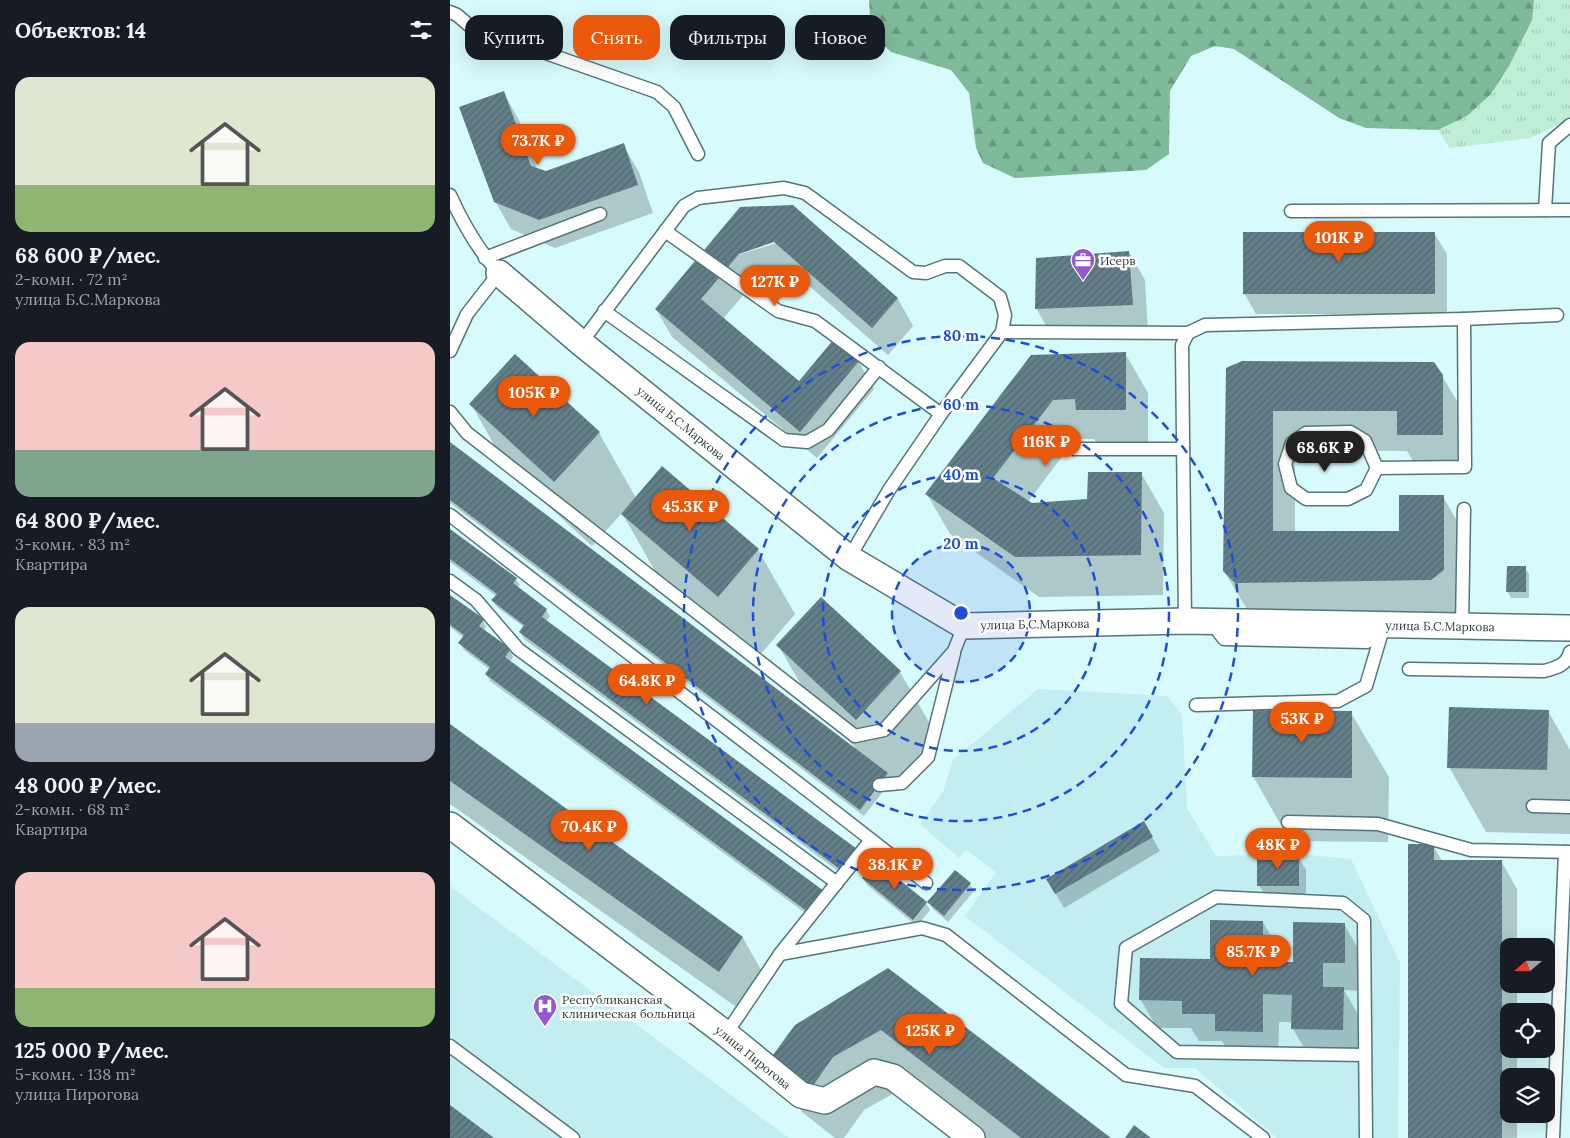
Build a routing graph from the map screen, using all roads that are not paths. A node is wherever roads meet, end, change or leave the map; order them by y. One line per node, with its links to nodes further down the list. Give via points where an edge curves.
1 (450, 12): 3 (lane, via 471,27 657,92 674,107)
2 (1570, 125): 5 (lane, via 1549,143)
3 (698, 154)
4 (450, 196): 10 (lane, via 463,224)
5 (1545, 210): 6 (lane); 7 (lane)
6 (1570, 210)
7 (1291, 211)
8 (600, 214): 10 (lane)
9 (665, 231): 11 (lane); 14 (lane, via 684,206 698,198 784,188 805,193 913,272 926,273 945,266 959,266 1000,297 1005,316); 18 (lane, via 778,311 815,321)
10 (492, 265): 16 (street, улица Б.С.Маркова); 17 (lane)
11 (604, 311): 16 (lane); 18 (lane, via 784,440 807,442 828,430)
12 (1557, 315): 13 (lane)
13 (1464, 319): 15 (lane, via 1205,325); 23 (lane, via 1465,467)
14 (1002, 332): 15 (lane); 20 (lane)
15 (1188, 333): 22 (lane, via 1182,345)
16 (581, 343): 26 (street, улица Б.С.Маркова)
17 (450, 351)
18 (879, 367): 20 (lane)
19 (450, 412): 33 (lane, via 466,433 855,736 884,730)
20 (941, 414): 26 (lane)
21 (1073, 449): 22 (lane)
22 (1183, 449): 28 (lane)
23 (1377, 468): 23 (lane, via 1365,441 1350,432 1306,433 1292,443 1285,464 1291,488 1306,499 1348,500 1366,490)
24 (1464, 509): 31 (lane)
25 (450, 515): 42 (lane)
26 (849, 558): 30 (street, улица Б.С.Маркова)
27 (450, 581): 44 (lane, via 476,600 518,649)
28 (1185, 621): 29 (street, улица Б.С.Маркова); 30 (street, улица Б.С.Маркова)
29 (1384, 625): 31 (street, улица Б.С.Маркова); 36 (lane, via 1366,686 1338,701)
30 (964, 626): 33 (lane)
31 (1462, 626): 32 (street, улица Б.С.Маркова)
32 (1570, 628)
33 (954, 651): 37 (lane, via 928,757 902,783)
34 (1570, 652): 35 (lane, via 1559,668 1544,671)
35 (1409, 669)
36 (1196, 704)
37 (879, 785)
38 (1533, 806): 39 (lane)
39 (1570, 807)
40 (1288, 822): 43 (lane, via 1378,824 1471,850)
41 (450, 824): 47 (street, улица Пирогова)
42 (871, 840): 44 (lane); 45 (lane)
43 (1567, 852): 54 (lane)
44 (837, 883): 46 (lane)
45 (926, 883)
46 (780, 954): 47 (lane); 52 (lane, via 922,928 946,935 1126,1075 1195,1086)
47 (726, 1034): 51 (street, улица Пирогова, via 801,1095 825,1101 874,1072 893,1077)
48 (450, 1046): 50 (lane)
49 (1364, 1055): 49 (lane, via 1364,920 1343,903 1216,897 1126,948 1121,1004 1177,1052); 53 (lane)
50 (573, 1138)
51 (972, 1138)
52 (1263, 1138)
53 (1366, 1138)
54 (1553, 1138)

